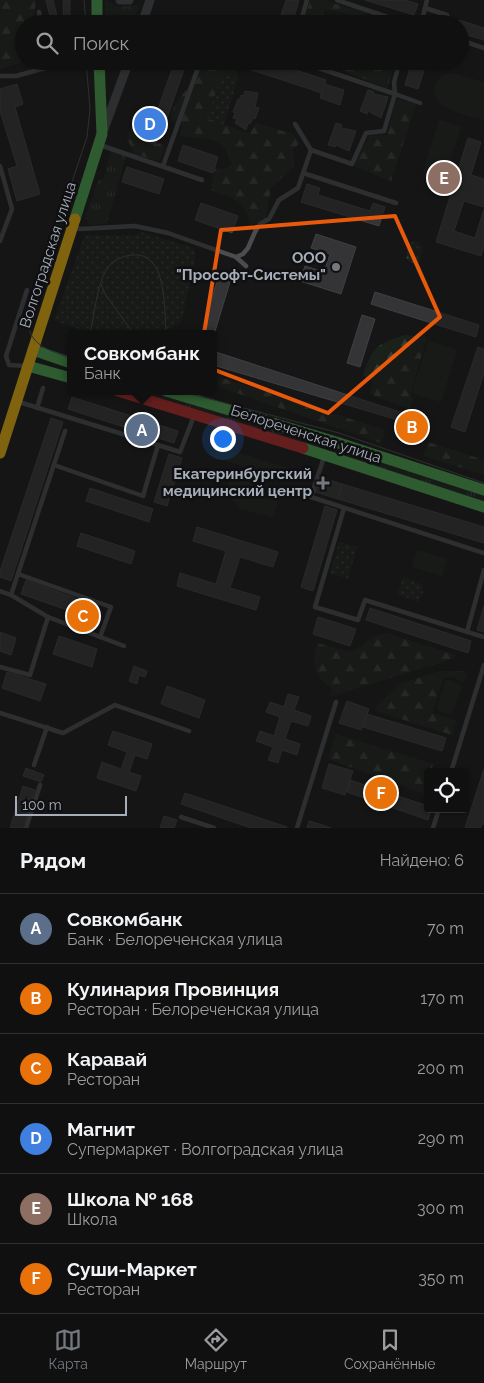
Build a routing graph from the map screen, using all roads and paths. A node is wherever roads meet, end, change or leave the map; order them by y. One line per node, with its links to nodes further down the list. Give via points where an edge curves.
1 (97, 0): 11 (street)
2 (120, 0): 3 (street)
3 (129, 0)
4 (150, 0): 12 (street)
5 (307, 0): 13 (lane)
6 (337, 0): 14 (lane)
7 (427, 0): 8 (lane)
8 (425, 8): 15 (lane); 16 (lane)
9 (39, 12): 10 (lane)
10 (39, 15)
11 (97, 15)
12 (145, 15)
13 (303, 15)
14 (381, 15)
15 (423, 15)
16 (447, 15)
17 (469, 43): 18 (lane)
18 (484, 48)
19 (35, 70): 25 (lane, via 16,76)
20 (99, 70): 29 (street, Волгоградская улица)
21 (126, 70): 29 (street)
22 (198, 70): 32 (lane)
23 (324, 70): 26 (lane)
24 (397, 70): 26 (lane)
25 (0, 76)
26 (395, 94): 27 (lane); 30 (lane, via 384,131 366,133 352,164)
27 (420, 103)
28 (295, 124): 30 (lane)
29 (100, 139): 32 (lane); 36 (street, Волгоградская улица)
30 (311, 150): 33 (lane)
31 (0, 166): 37 (lane, via 12,209)
32 (163, 166): 34 (lane)
33 (303, 172): 35 (lane); 38 (lane, via 298,188 279,200 269,219 260,224 248,248)
34 (202, 180)
35 (396, 203)
36 (73, 226): 38 (lane, via 80,229 135,226 168,233); 41 (street, Волгоградская улица)
37 (0, 241)
38 (236, 257): 39 (lane)
39 (246, 266)
40 (27, 290): 43 (lane, via 6,356 8,365)
41 (33, 350): 42 (street); 43 (street, Волгоградская улица)
42 (67, 362)
43 (28, 366): 44 (street); 48 (street, Волгоградская улица)
44 (67, 377)
45 (43, 388): 49 (lane)
46 (132, 395): 50 (street, Белореченская улица)
47 (179, 395): 56 (street, Белореченская улица)
48 (18, 401): 49 (lane); 53 (street, Волгоградская улица)
49 (37, 408): 52 (lane)
50 (196, 413): 52 (lane, via 180,452); 54 (street, Белореченская улица)
51 (64, 431): 55 (lane)
52 (158, 445): 55 (lane, via 143,496)
53 (0, 453)
54 (324, 456): 57 (street, Белореченская улица); 58 (lane, via 311,498)
55 (54, 465): 61 (lane)
56 (484, 490)
57 (484, 507)
58 (344, 508): 59 (lane); 65 (lane, via 316,607 358,620 365,600)
59 (484, 553)
60 (484, 570): 65 (lane)
61 (18, 574): 63 (lane); 66 (lane, via 111,607)
62 (0, 591): 63 (lane)
63 (11, 594): 64 (lane)
64 (48, 617): 66 (lane); 70 (lane, via 30,675)
65 (466, 632): 67 (lane)
66 (100, 637): 68 (lane)
67 (484, 637)
68 (124, 646)
69 (484, 665): 76 (lane)
70 (0, 667)
71 (336, 702): 82 (lane)
72 (0, 713): 73 (lane)
73 (47, 727): 74 (lane, via 63,733 115,705); 75 (lane)
74 (189, 731)
75 (34, 765)
76 (452, 768)
77 (40, 785): 80 (lane)
78 (438, 813): 83 (lane)
79 (181, 817): 81 (lane)
80 (26, 828)
81 (214, 828)
82 (297, 828)
83 (433, 828)

